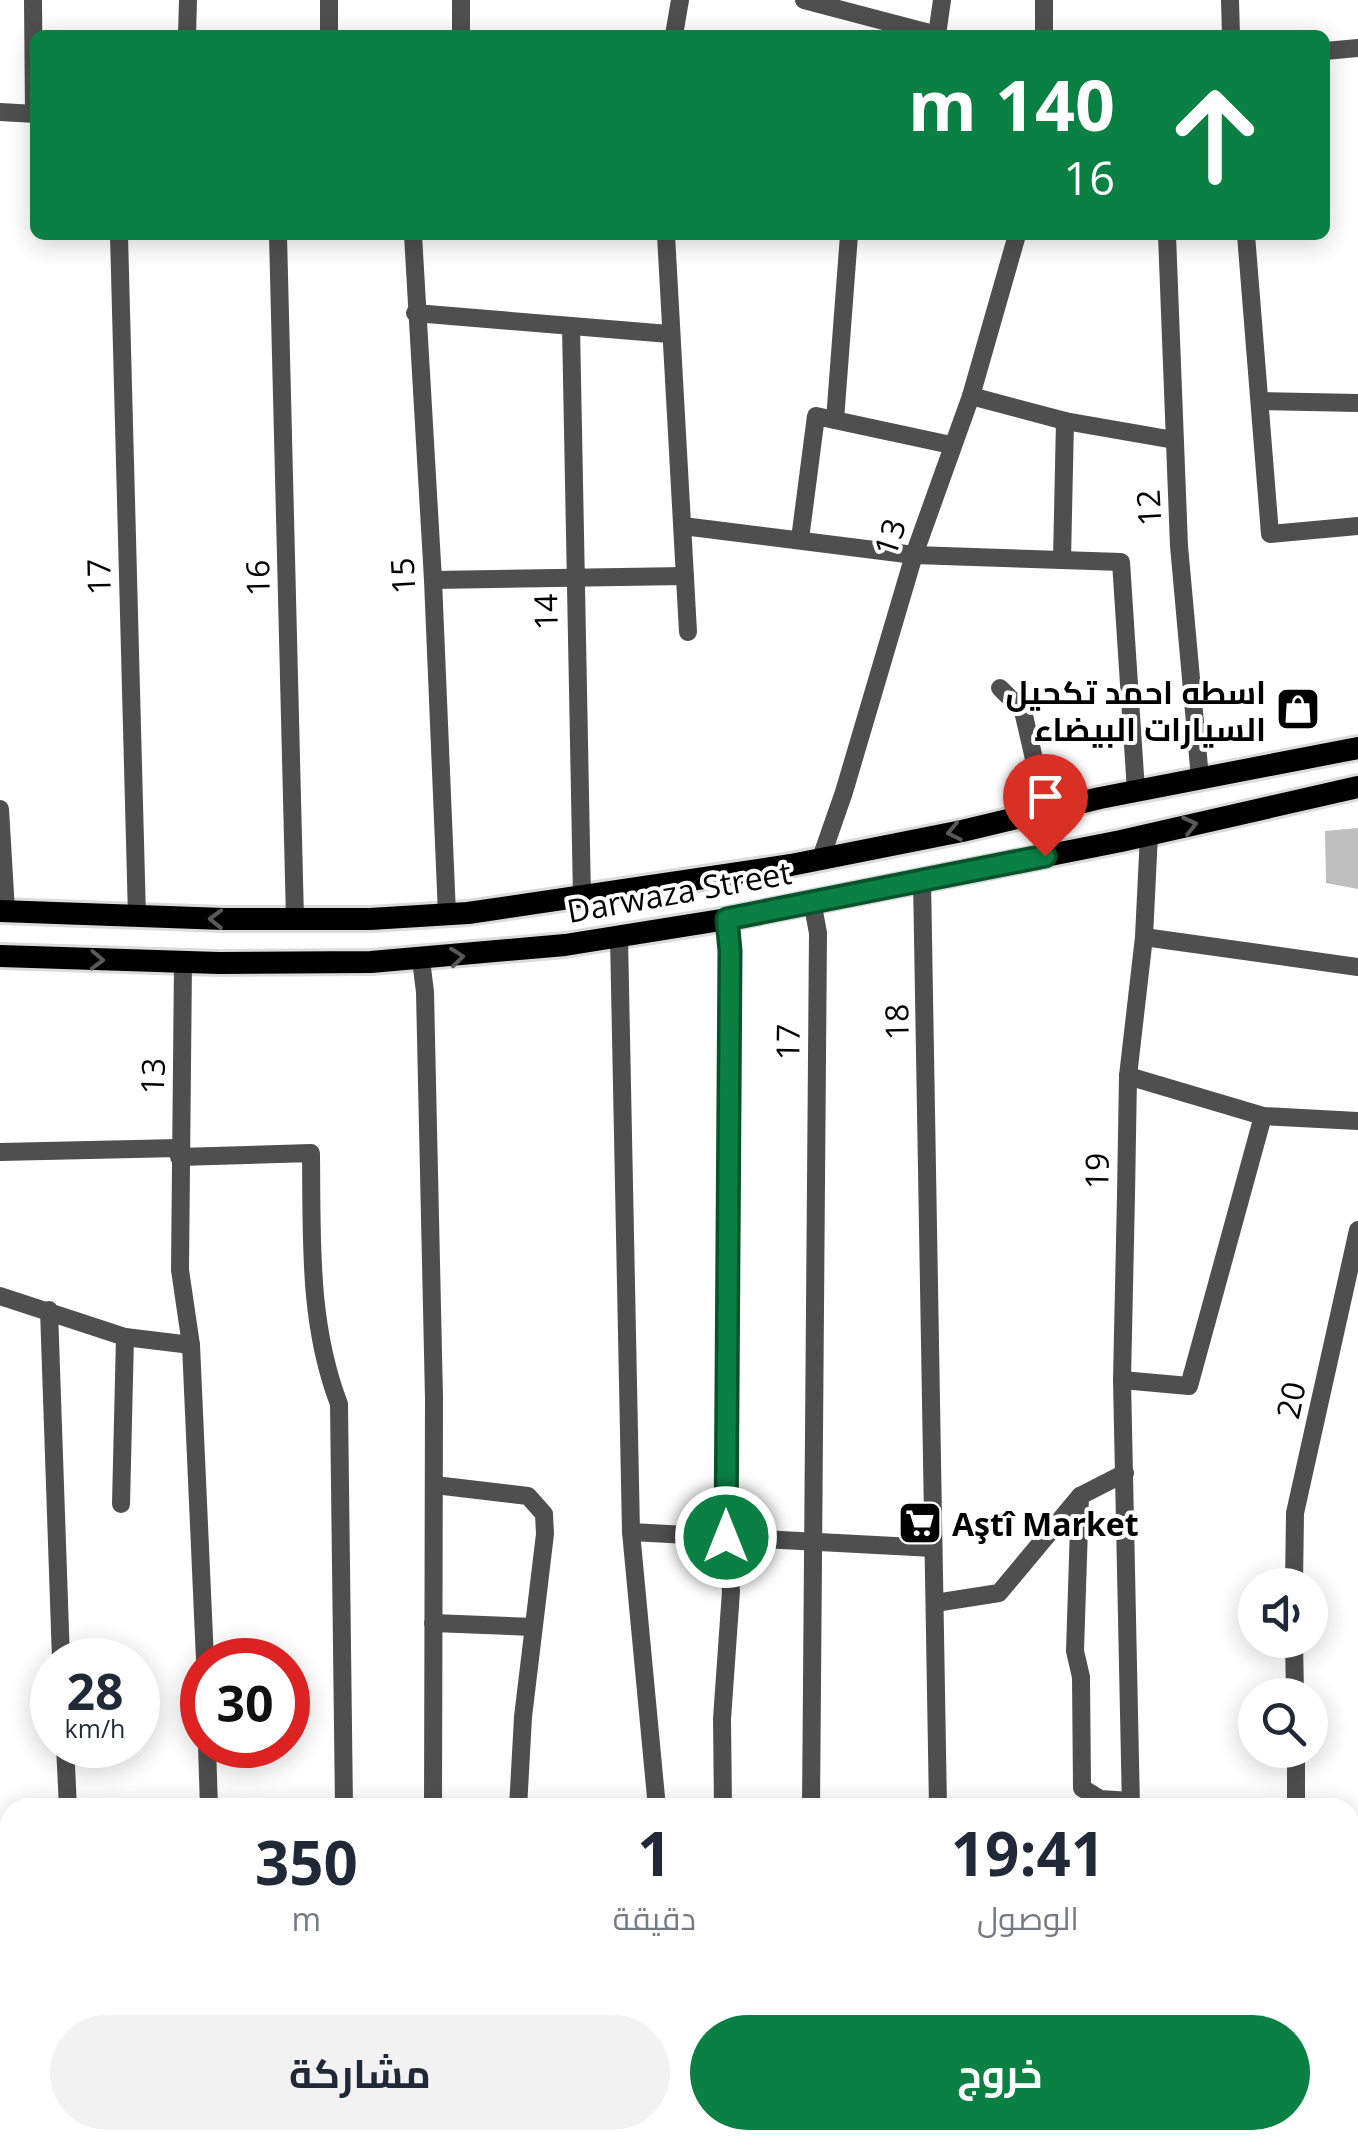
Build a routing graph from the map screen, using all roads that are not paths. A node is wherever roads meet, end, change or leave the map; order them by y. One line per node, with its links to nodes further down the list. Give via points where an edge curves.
1 (33, 0): 11 (street)
2 (188, 0): 12 (street)
3 (329, 0): 13 (street)
4 (460, 0): 14 (street)
5 (680, 0): 15 (street)
6 (804, 0): 10 (street)
7 (942, 0): 17 (street)
8 (1044, 0): 18 (street)
9 (1230, 0): 19 (street)
10 (864, 27): 16 (street)
11 (33, 30)
12 (187, 30)
13 (329, 30)
14 (460, 30)
15 (675, 30)
16 (891, 30)
17 (938, 30)
18 (1044, 30)
19 (1230, 30)
20 (1358, 48): 21 (street)
21 (1330, 51)
22 (0, 112): 23 (street)
23 (30, 114)
24 (119, 240): 65 (street, 17)
25 (278, 240): 67 (street, 16)
26 (412, 240): 32 (street, 15)
27 (666, 240): 34 (street)
28 (849, 240): 38 (street)
29 (1017, 240): 35 (street, 13)
30 (1167, 240): 40 (street, 12)
31 (1246, 240): 36 (street)
32 (415, 312): 33 (street); 49 (street, 15)
33 (571, 326): 34 (street); 48 (street, 14)
34 (669, 334): 42 (street)
35 (971, 396): 39 (street); 41 (street, 13)
36 (1260, 402): 37 (street); 43 (street, via 1270,534)
37 (1358, 403)
38 (835, 420): 41 (street); 44 (street, via 816,416)
39 (1065, 420): 40 (street); 46 (street)
40 (1174, 440): 53 (street, 12)
41 (952, 444): 45 (street, 13)
42 (683, 526): 44 (street); 47 (street)
43 (1358, 526)
44 (800, 539): 45 (street)
45 (914, 555): 46 (street); 59 (street, 13)
46 (1062, 560): 55 (street, via 1121,562)
47 (685, 576): 48 (street); 50 (street)
48 (574, 577): 49 (street); 61 (street, 14)
49 (433, 580): 64 (street, 15)
50 (688, 632)
51 (1000, 688): 57 (street, via 1023,711)
52 (1358, 748): 53 (main road, Darwaza Street)
53 (1200, 778): 55 (main road, Darwaza Street)
54 (1358, 787): 58 (main road, Darwaza Street, one-way to 54)
55 (1136, 791): 57 (main road, Darwaza Street)
56 (0, 809): 63 (street)
57 (1046, 811): 59 (main road, Darwaza Street, one-way to 59)
58 (1149, 834): 60 (main road, Darwaza Street); 70 (street, 19)
59 (821, 858): 61 (main road, Darwaza Street)
60 (922, 879): 62 (main road, Darwaza Street); 94 (street, 18)
61 (582, 898): 64 (main road, Darwaza Street)
62 (812, 900): 68 (main road, Darwaza Street); 93 (street, 17, via 818,933)
63 (3, 911): 65 (main road, Darwaza Street)
64 (448, 915): 67 (main road, Darwaza Street)
65 (137, 917): 66 (main road, Darwaza Street, one-way to 65)
66 (263, 919): 67 (main road, Darwaza Street); 74 (main road)
67 (295, 919)
68 (727, 919): 69 (main road, Darwaza Street); 92 (street)
69 (619, 937): 72 (main road, Darwaza Street, one-way to 69); 91 (street)
70 (1144, 937): 75 (street); 76 (street, 19)
71 (0, 956): 73 (main road, Darwaza Street, one-way to 73)
72 (420, 960): 74 (main road, Darwaza Street); 88 (street)
73 (184, 962): 74 (main road, Darwaza Street); 80 (street, 13)
74 (264, 963)
75 (1358, 967)
76 (1128, 1076): 77 (street); 86 (street, 19)
77 (1263, 1116): 78 (street); 86 (street, via 1189,1386)
78 (1358, 1121)
79 (0, 1152): 80 (street)
80 (180, 1153): 85 (street, 13, via 180,1270); 106 (street, via 312,1153 312,1288 325,1368 339,1404)
81 (1358, 1230): 95 (street, 20, via 1295,1512)
82 (0, 1296): 83 (street)
83 (48, 1310): 84 (street); 99 (street)
84 (125, 1337): 85 (street); 90 (street)
85 (190, 1345): 100 (street, 13)
86 (1122, 1380): 87 (street, 19)
87 (1125, 1473): 89 (street); 114 (street, 19)
88 (434, 1485): 97 (street); 98 (street, via 528,1496 544,1514)
89 (1080, 1496): 96 (street, via 999,1593); 113 (street, via 1075,1651 1082,1788)
90 (121, 1504)
91 (631, 1532): 92 (street); 109 (street)
92 (726, 1537): 93 (street); 110 (street, via 731,1591)
93 (812, 1542): 94 (street); 111 (street, 17)
94 (933, 1548): 96 (street, 18)
95 (1294, 1568)
96 (935, 1603): 112 (street, 18)
97 (433, 1623): 98 (street); 107 (street)
98 (533, 1627): 108 (street)
99 (60, 1638)
100 (204, 1638)
101 (66, 1768): 104 (street)
102 (207, 1768): 105 (street)
103 (1296, 1768): 115 (street)
104 (68, 1798)
105 (208, 1798)
106 (344, 1798)
107 (432, 1798)
108 (519, 1798)
109 (657, 1798)
110 (724, 1798)
111 (811, 1798)
112 (938, 1798)
113 (1098, 1798)
114 (1131, 1798)
115 (1296, 1798)

